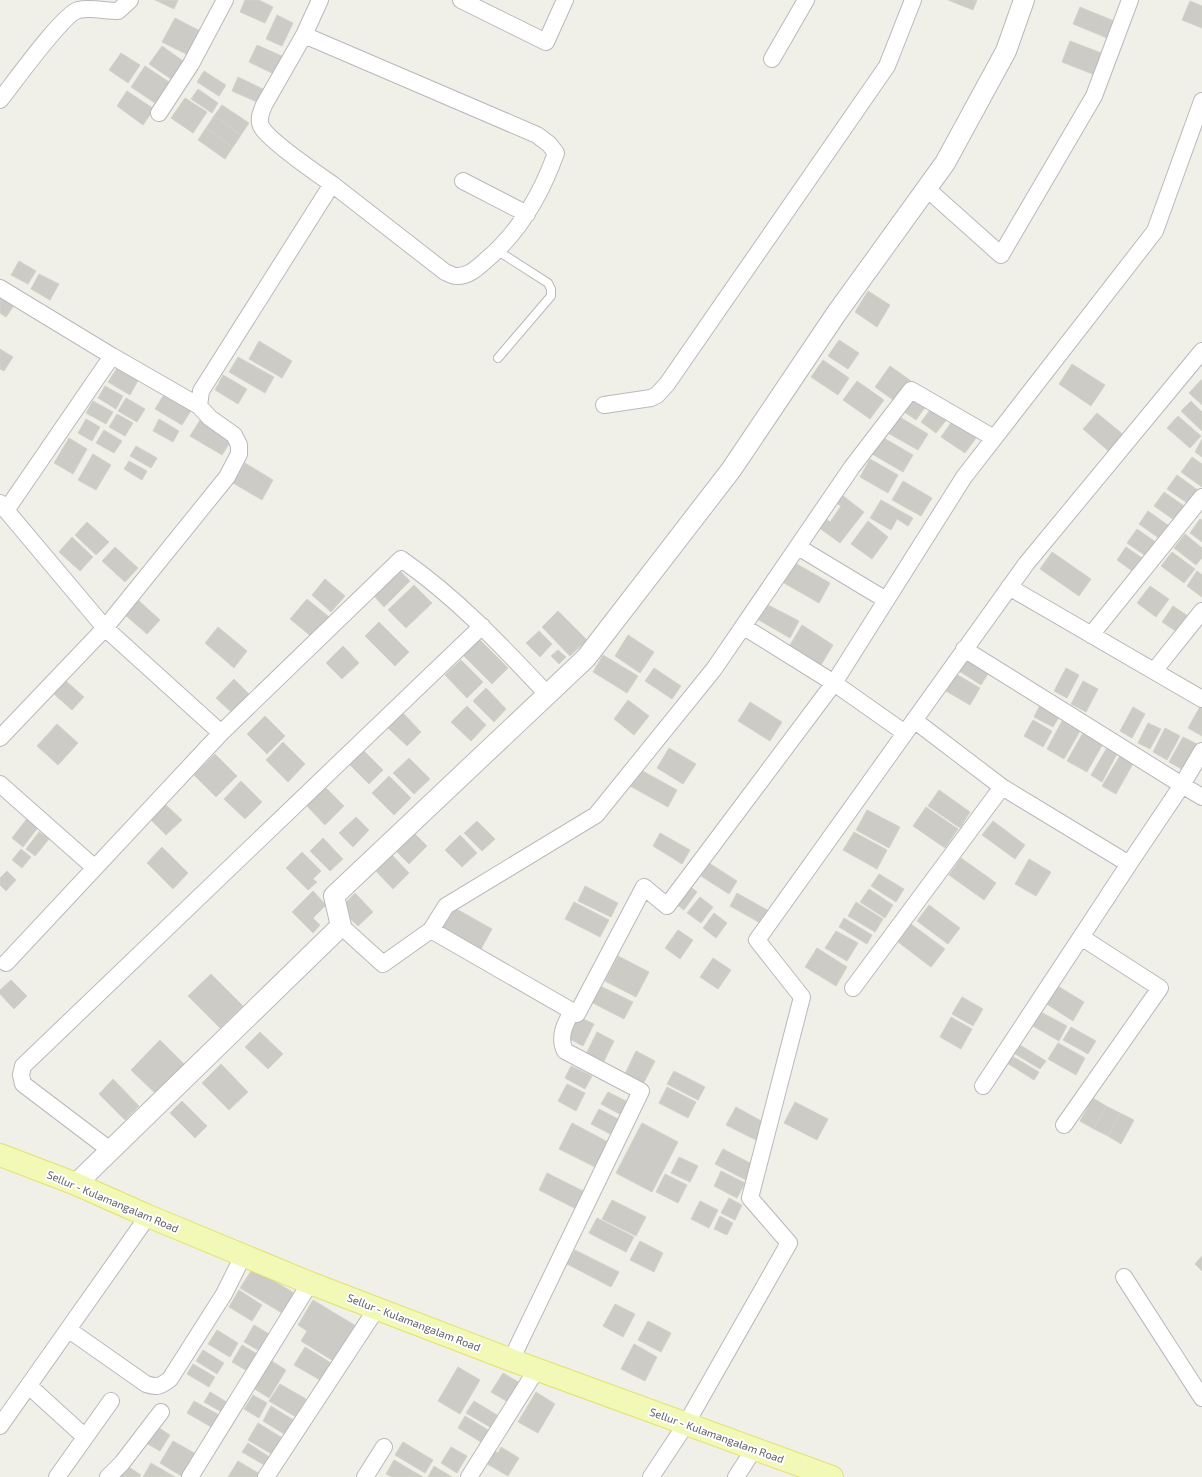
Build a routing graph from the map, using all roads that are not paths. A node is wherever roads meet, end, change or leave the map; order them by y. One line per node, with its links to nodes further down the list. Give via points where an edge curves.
1 (130, 0): 12 (street, via 118,11 76,11 62,22)
2 (225, 0): 14 (street, via 191,64)
3 (320, 0): 10 (street)
4 (462, 0): 5 (street, via 546,42)
5 (565, 0)
6 (806, 0): 11 (street)
7 (913, 0): 24 (street, via 887,66 667,384 651,398)
8 (1024, 0): 17 (street, via 1006,52 945,163)
9 (1130, 0): 17 (street, via 1094,96 1001,255)
10 (304, 35): 16 (street, via 264,105 260,117 261,126 305,165); 18 (street, via 529,132 549,144 556,153 546,180)
11 (772, 59)
12 (0, 100)
13 (1202, 100): 26 (street, via 1155,231)
14 (160, 113)
15 (463, 181): 18 (street)
16 (332, 184): 19 (street, via 445,272 456,276 472,272); 25 (street, via 201,391)
17 (926, 188): 40 (street, via 836,314 731,470 586,658)
18 (527, 214): 19 (street, via 523,223)
19 (498, 251): 23 (lane, via 548,283 551,296)
20 (0, 288): 22 (street)
21 (1202, 351): 30 (street)
22 (112, 356): 25 (street); 28 (street)
23 (498, 358)
24 (604, 405)
25 (199, 406): 35 (street, via 210,418 234,435 239,445 239,454 227,477)
26 (994, 438): 29 (street, via 911,390 852,467); 31 (street, via 964,477)
27 (1202, 497): 36 (street)
28 (4, 506): 35 (street)
29 (798, 547): 31 (street); 34 (street)
30 (1009, 587): 36 (street); 37 (street)
31 (886, 600): 39 (street)
32 (1202, 611): 38 (street)
33 (482, 626): 40 (street); 43 (street, via 401,559); 60 (street, via 23,1066 23,1084)
34 (744, 627): 39 (street); 53 (street, via 714,670 596,815 446,906)
35 (105, 628): 43 (street); 44 (street)
36 (1091, 635): 38 (street)
37 (964, 649): 42 (street); 47 (street)
38 (1154, 672): 41 (street)
39 (834, 683): 42 (street); 57 (street, via 667,906 644,887 577,1014)
40 (548, 694): 52 (street, via 334,896)
41 (1202, 699)
42 (909, 727): 48 (street); 75 (street, via 757,940 802,997 750,1198 789,1243)
43 (221, 733): 51 (street)
44 (0, 738)
45 (1202, 751): 47 (street)
46 (0, 784): 51 (street)
47 (1182, 785): 49 (street); 50 (street)
48 (1002, 787): 50 (street); 56 (street)
49 (1202, 797)
50 (1129, 864): 54 (street)
51 (95, 868): 55 (street)
52 (342, 926): 53 (street, via 383,964); 60 (street)
53 (431, 930): 57 (street)
54 (1081, 937): 58 (street); 59 (street, via 1160,988)
55 (6, 964)
56 (853, 988)
57 (572, 1011): 69 (street, via 563,1027 561,1044 565,1051 641,1090)
58 (983, 1086)
59 (1064, 1125)
60 (110, 1150): 62 (street)
61 (0, 1155): 62 (main road, Sellur - Kulamangalam Road)
62 (76, 1184): 63 (main road, Sellur - Kulamangalam Road)
63 (148, 1216): 64 (main road, Sellur - Kulamangalam Road); 68 (street)
64 (244, 1254): 66 (main road, Sellur - Kulamangalam Road); 68 (street, via 224,1294 170,1379 162,1386 146,1384)
65 (1124, 1277): 72 (street)
66 (310, 1283): 67 (main road, Sellur - Kulamangalam Road); 82 (street)
67 (377, 1308): 69 (main road, Sellur - Kulamangalam Road); 83 (street)
68 (69, 1330): 71 (street)
69 (511, 1360): 70 (main road, Sellur - Kulamangalam Road)
70 (537, 1369): 75 (main road, Sellur - Kulamangalam Road); 85 (street)
71 (29, 1386): 76 (street); 77 (street)
72 (1202, 1398)
73 (110, 1401): 77 (street)
74 (161, 1412): 81 (street, via 122,1463)
75 (686, 1424): 79 (main road, Sellur - Kulamangalam Road); 86 (street)
76 (0, 1426)
77 (85, 1437): 80 (street)
78 (384, 1447): 84 (street)
79 (754, 1448): 87 (street); 88 (main road, Sellur - Kulamangalam Road)
80 (57, 1477)
81 (108, 1477)
82 (190, 1477)
83 (266, 1477)
84 (365, 1477)
85 (469, 1477)
86 (651, 1477)
87 (736, 1477)
88 (832, 1477)

